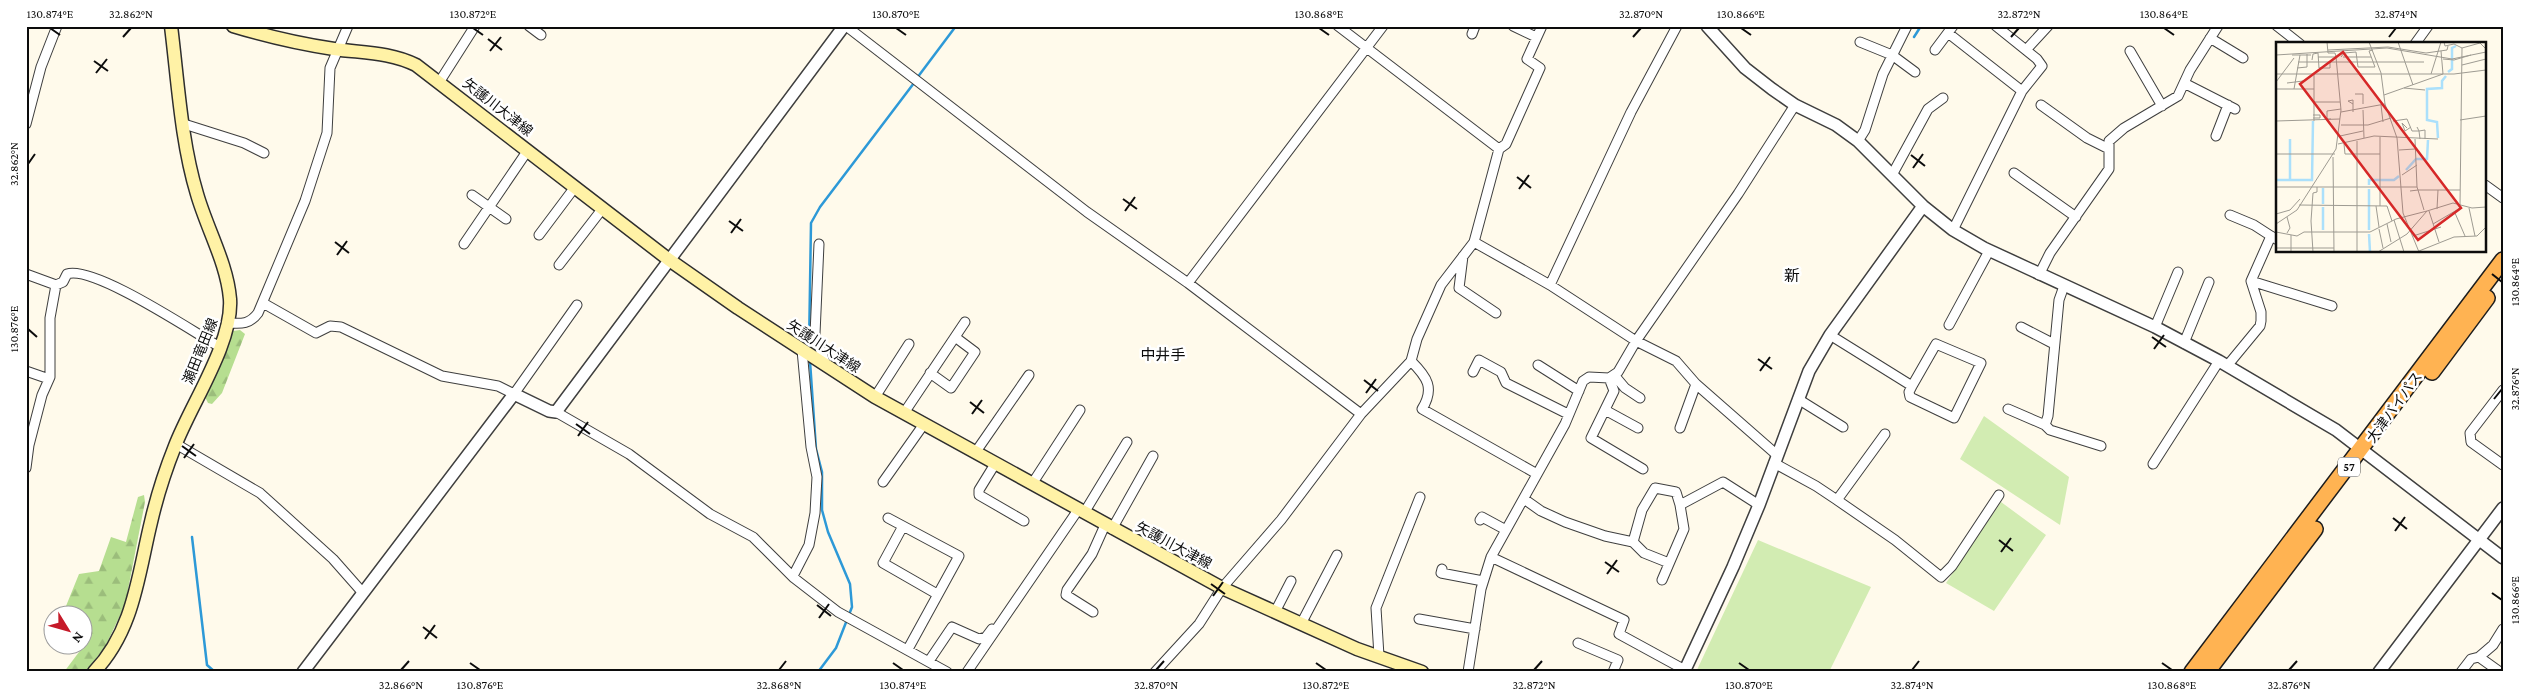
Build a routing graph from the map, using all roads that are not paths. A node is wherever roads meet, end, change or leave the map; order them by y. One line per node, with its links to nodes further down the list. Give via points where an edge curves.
1 (58, 26): 42 (street, via 41,67)
2 (171, 26): 43 (main road, 瀬田竜田線)
3 (233, 26): 28 (main road, 矢護川大津線)
4 (348, 26): 28 (street)
5 (474, 26): 35 (street)
6 (529, 26): 21 (street)
7 (845, 26): 70 (street); 79 (street, via 1087,212)
8 (1338, 26): 27 (street)
9 (1383, 26): 27 (street)
10 (1513, 26): 22 (street)
11 (1542, 26): 22 (street)
12 (1676, 26): 81 (street, via 1631,112)
13 (1707, 26): 39 (street, via 1746,68)
14 (1907, 26): 32 (street)
15 (1996, 26): 30 (street)
16 (2048, 26): 30 (street)
17 (2277, 26): 25 (street)
18 (2428, 26): 26 (street)
19 (2215, 28): 23 (street)
20 (1950, 30): 29 (street); 37 (street)
21 (541, 35)
22 (1536, 37): 46 (street, via 1527,59 1540,68 1506,144)
23 (2210, 38): 33 (street); 36 (street)
24 (1860, 42): 32 (street)
25 (2297, 42)
26 (2416, 42)
27 (1366, 48): 46 (street); 79 (street)
28 (337, 49): 35 (main road, 矢護川大津線, via 400,57); 83 (street, via 330,68 327,133 305,201)
29 (1935, 50)
30 (2026, 50): 37 (street, via 2042,66)
31 (2130, 51): 41 (street)
32 (1892, 55): 34 (street); 45 (street, via 1865,130)
33 (2243, 58)
34 (1915, 72)
35 (440, 81): 48 (main road, 矢護川大津線)
36 (2184, 83): 41 (street, via 2178,96); 44 (street, via 2231,107)
37 (2022, 91): 62 (street)
38 (1943, 98): 51 (street, via 1928,109)
39 (1795, 105): 45 (street); 94 (street)
40 (2041, 105): 47 (street, via 2086,138)
41 (2162, 106): 47 (street, via 2124,128 2109,141)
42 (26, 124)
43 (184, 124): 49 (street, via 244,143); 87 (main road, 瀬田竜田線, via 197,195 228,280)
44 (2216, 136)
45 (1858, 140): 51 (street)
46 (1499, 149): 65 (street)
47 (2109, 149): 60 (street, via 2109,169)
48 (528, 150): 53 (main road, 矢護川大津線); 57 (street)
49 (264, 153)
50 (2014, 173): 60 (street)
51 (1892, 175): 56 (street)
52 (2486, 186): 55 (street)
53 (575, 187): 58 (main road, 矢護川大津線); 63 (street)
54 (472, 195): 57 (street)
55 (2503, 198)
56 (1923, 206): 62 (street); 92 (street)
57 (488, 208): 61 (street); 66 (street)
58 (603, 208): 70 (main road, 矢護川大津線); 72 (street)
59 (2230, 215): 64 (street)
60 (2076, 217): 75 (street, via 2050,253)
61 (506, 219)
62 (1953, 230): 68 (street)
63 (540, 235)
64 (2274, 238): 77 (street)
65 (1474, 242): 69 (street); 81 (street)
66 (464, 244)
67 (819, 244): 102 (street, via 815,334)
68 (1989, 251): 75 (street); 89 (street)
69 (1463, 256): 86 (street, via 1459,288); 100 (street, via 1441,285)
70 (668, 259): 99 (main road, 矢護川大津線); 121 (street)
71 (2503, 260): 134 (highway, 大津バイパス / 57)
72 (559, 265)
73 (2178, 272): 91 (street)
74 (26, 274): 80 (street)
75 (2039, 275): 82 (street)
76 (2503, 277): 134 (highway, 大津バイパス / 57)
77 (2251, 281): 85 (street); 101 (street, via 2261,312 2260,326)
78 (2209, 282): 95 (street)
79 (1188, 283): 123 (street)
80 (56, 285): 98 (street, via 73,272 90,277 145,301); 109 (street, via 50,318)
81 (1550, 285): 94 (street)
82 (2064, 286): 91 (street); 97 (street, via 2059,300)
83 (264, 303): 87 (street, via 253,320 244,324); 114 (street, via 307,329 316,332 330,326 342,327 442,376 498,386)
84 (577, 305): 114 (street)
85 (2332, 306)
86 (1496, 313)
87 (229, 322): 98 (main road, 瀬田竜田線)
88 (965, 322): 93 (street)
89 (1948, 325)
90 (2021, 327): 97 (street)
91 (2155, 328): 95 (street)
92 (1830, 335): 111 (street); 117 (street, via 1809,371)
93 (955, 337): 106 (street); 106 (street, via 975,352 951,388)
94 (1636, 341): 108 (street, via 1618,372); 110 (street, via 1676,361)
95 (2184, 343): 101 (street)
96 (909, 344): 115 (street)
97 (2054, 344): 126 (street)
98 (220, 347): 132 (main road, 瀬田竜田線)
99 (802, 350): 102 (main road, 矢護川大津線); 167 (street, via 817,477 809,545)
100 (1411, 361): 123 (street); 143 (street, via 1428,382 1428,398 1422,408)
101 (2223, 363): 134 (street, via 2336,430); 139 (street)
102 (826, 365): 115 (main road, 矢護川大津線)
103 (1538, 365): 113 (street)
104 (26, 371): 109 (street)
105 (1473, 372): 124 (street, via 1479,360 1501,372 1506,382)
106 (930, 373): 122 (street)
107 (1029, 375): 135 (street)
108 (1612, 376): 113 (street, via 1589,377 1583,381); 116 (street); 120 (street, via 1614,391)
109 (49, 380): 141 (street, via 42,395)
110 (1696, 384): 129 (street); 137 (street)
111 (1912, 386): 111 (street, via 1910,397 1954,418 1981,363 1936,344)
112 (2503, 390): 140 (street, via 2470,434 2471,442)
113 (1579, 391): 124 (street)
114 (514, 394): 121 (street); 172 (street)
115 (875, 397): 122 (main road, 矢護川大津線)
116 (1640, 398)
117 (1798, 399): 127 (street); 137 (street)
118 (2008, 409): 126 (street)
119 (1080, 410): 145 (street)
120 (1605, 410): 128 (street); 142 (street, via 1591,438)
121 (556, 412): 167 (street, via 629,454 710,514 753,537)
122 (904, 413): 125 (main road, 矢護川大津線)
123 (1361, 414): 171 (street, via 1281,520)
124 (1568, 414): 143 (street)
125 (924, 424): 135 (main road, 矢護川大津線); 144 (street)
126 (2045, 425): 133 (street, via 2050,430)
127 (1843, 427)
128 (1638, 428)
129 (1680, 428)
130 (1885, 434): 149 (street)
131 (1127, 442): 153 (street)
132 (176, 444): 172 (street, via 260,493 333,559); 187 (main road, 瀬田竜田線, via 151,522 129,614 120,638)
133 (2101, 446)
134 (2366, 452): 160 (street); 195 (highway, 大津バイパス / 57); 196 (highway, 大津バイパス / 57)
135 (975, 453): 138 (main road, 矢護川大津線)
136 (1153, 456): 158 (street)
137 (1775, 459): 149 (street); 151 (street)
138 (995, 464): 145 (main road, 矢護川大津線); 156 (street, via 979,495)
139 (2153, 464)
140 (2503, 465)
141 (26, 468)
142 (1643, 469)
143 (1537, 474): 148 (street)
144 (883, 482)
145 (1032, 484): 153 (main road, 矢護川大津線)
146 (1999, 495): 149 (street, via 1952,566 1941,576)
147 (1420, 497): 183 (street, via 1376,608)
148 (1524, 499): 159 (street); 161 (street, via 1566,522)
149 (1837, 500)
150 (1680, 505): 151 (street, via 1723,482); 161 (street, via 1676,492 1655,488 1642,510); 165 (street, via 1684,529)
151 (1759, 505): 186 (street)
152 (2503, 508): 160 (street)
153 (1081, 512): 158 (main road, 矢護川大津線); 190 (street)
154 (888, 518): 157 (street)
155 (1480, 520): 159 (street, via 1482,517)
156 (1024, 522)
157 (903, 526): 173 (street, via 883,563); 173 (street, via 959,556)
158 (1108, 527): 171 (main road, 矢護川大津線); 175 (street, via 1066,595)
159 (1506, 530): 163 (street)
160 (2479, 540): 164 (street); 197 (street)
161 (1632, 542): 165 (street, via 1644,553)
162 (1337, 555): 178 (street)
163 (1492, 557): 170 (street); 186 (street, via 1624,620 1619,634)
164 (2503, 558)
165 (1670, 563): 168 (street)
166 (1442, 569): 170 (street, via 1441,574)
167 (793, 576): 182 (street, via 838,612)
168 (1662, 580)
169 (1291, 581): 176 (street)
170 (1483, 581): 179 (street)
171 (1222, 588): 176 (main road, 矢護川大津線); 191 (street, via 1199,624)
172 (363, 593): 188 (street)
173 (937, 594): 182 (street)
174 (1010, 605): 185 (street, via 986,637 979,639 952,627)
175 (1093, 612)
176 (1274, 612): 178 (main road, 矢護川大津線)
177 (1419, 619): 179 (street)
178 (1301, 624): 183 (main road, 矢護川大津線)
179 (1474, 629): 193 (street)
180 (2501, 635): 184 (street)
181 (1578, 643): 194 (street, via 1618,660)
182 (908, 650): 185 (street)
183 (1379, 656): 192 (main road, 矢護川大津線)
184 (2479, 657): 198 (street, via 2471,659); 199 (street)
185 (929, 661): 189 (street)
186 (1684, 671)
187 (94, 672)
188 (304, 672)
189 (947, 672)
190 (967, 672)
191 (1155, 672)
192 (1421, 672)
193 (1468, 672)
194 (1613, 672)
195 (2192, 672)
196 (2207, 672)
197 (2379, 672)
198 (2461, 672)
199 (2500, 672)

